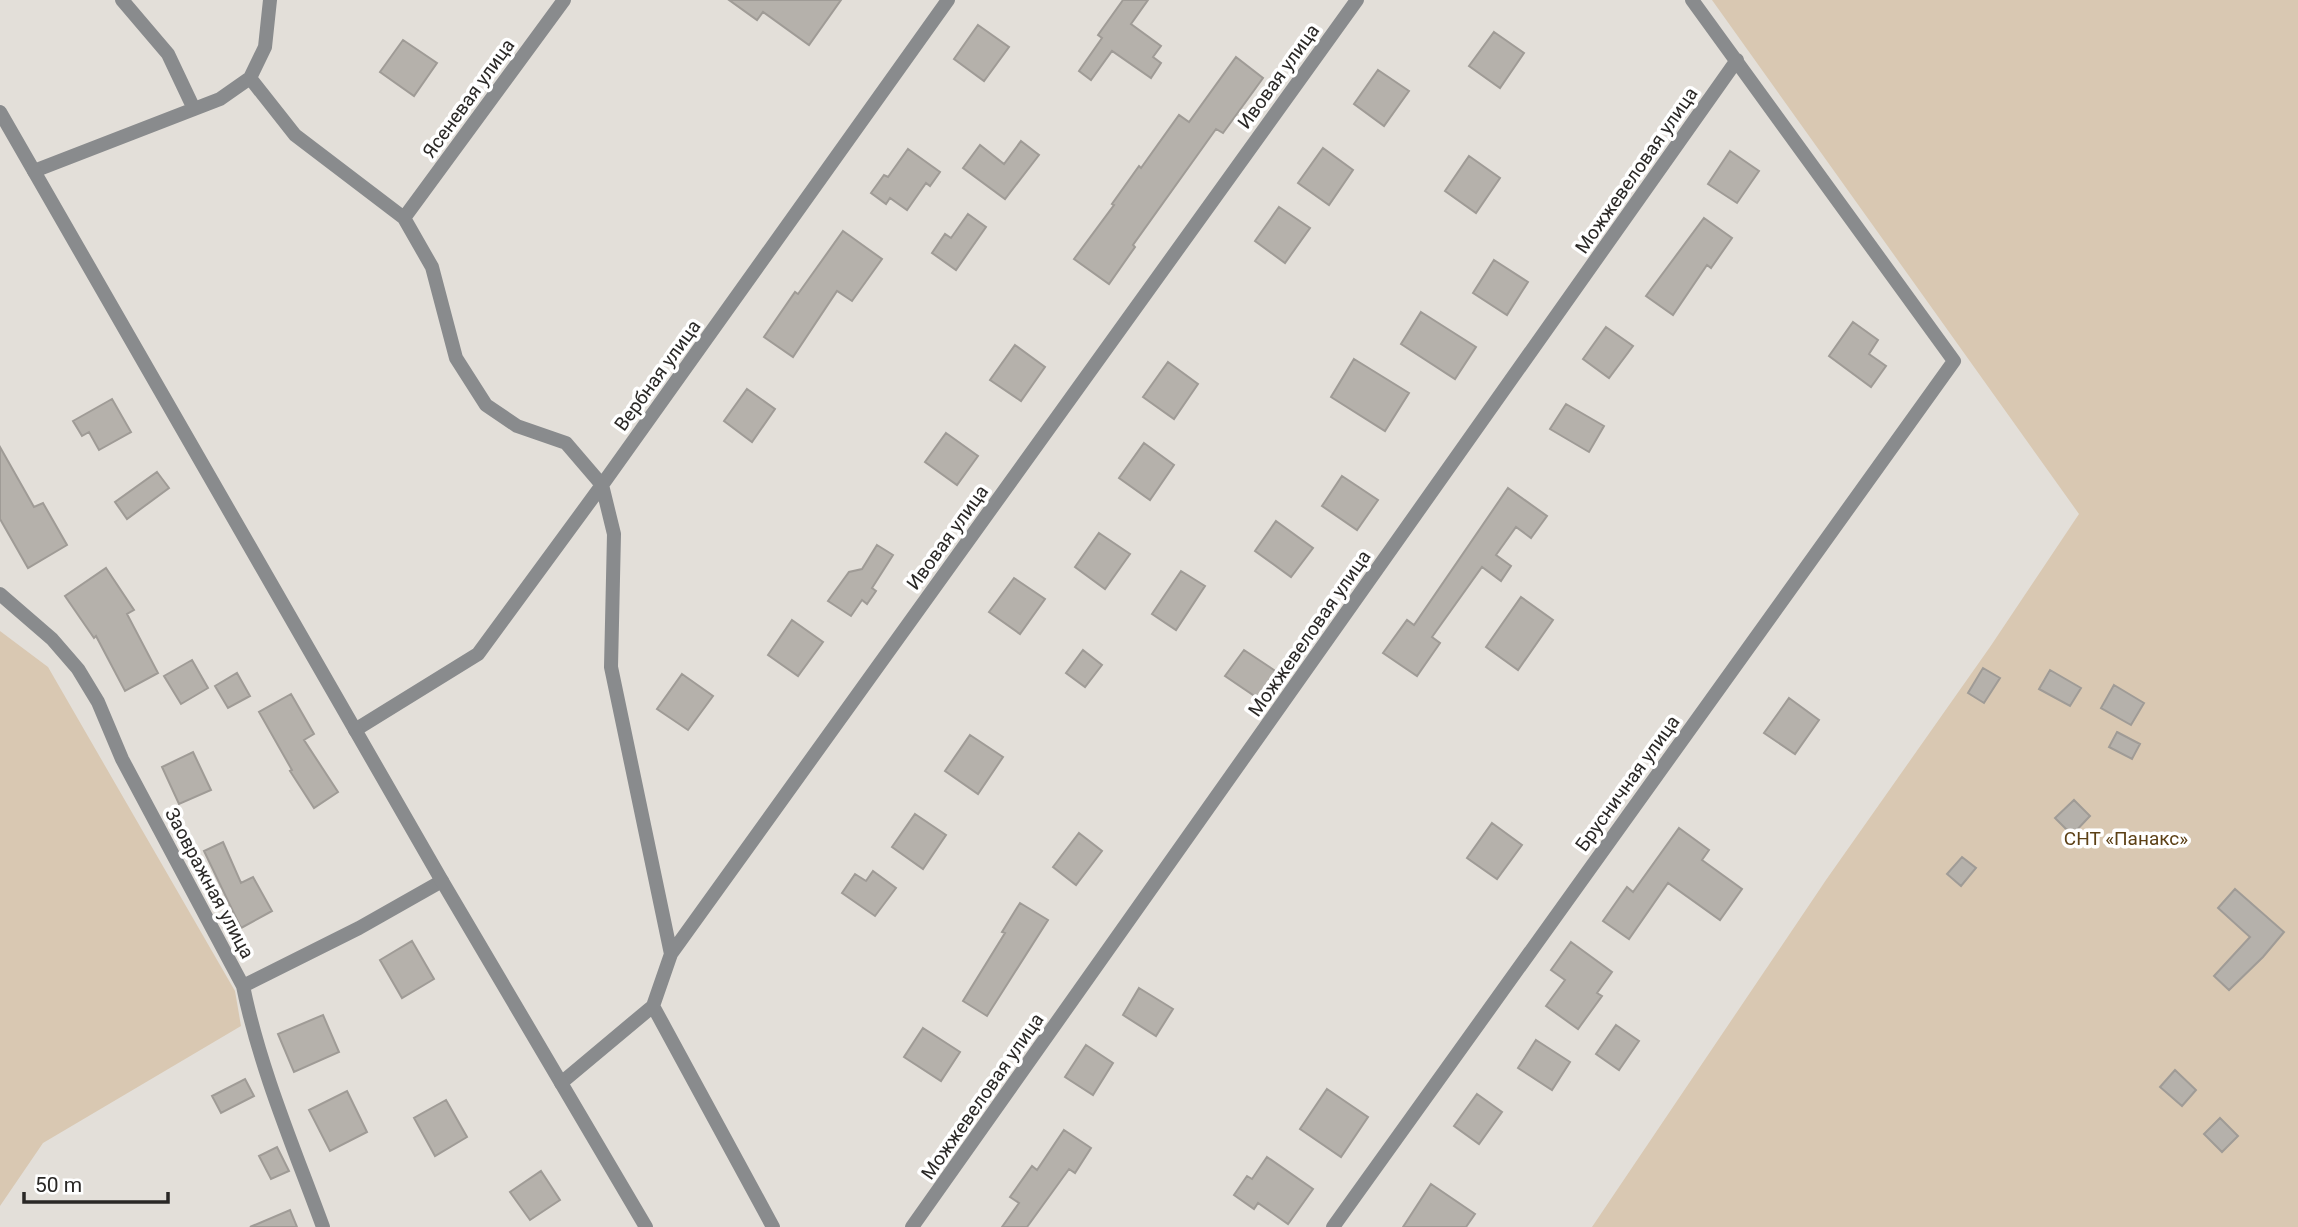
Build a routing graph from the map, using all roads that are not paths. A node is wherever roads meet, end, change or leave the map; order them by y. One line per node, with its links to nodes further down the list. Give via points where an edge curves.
1 (122, 0): 9 (street, via 168,54)
2 (270, 0): 8 (street, via 265,47)
3 (564, 0): 12 (street, Ясеневая улица)
4 (948, 0): 13 (street, Вербная улица)
5 (1357, 0): 17 (street, Ивовая улица)
6 (1692, 0): 7 (street)
7 (1737, 60): 24 (street, Можжевеловая улица); 25 (street, Брусничная улица, via 1954,361)
8 (250, 78): 9 (street, via 220,99); 12 (street, via 295,135)
9 (194, 109): 11 (street)
10 (0, 112): 11 (street)
11 (34, 171): 15 (street)
12 (404, 218): 13 (street, via 432,267 456,358 486,405 517,426 566,443)
13 (602, 485): 15 (street, Вербная улица, via 478,654); 17 (street, via 614,534 611,667)
14 (0, 594): 18 (street, Заовражная улица, via 52,639 78,669)
15 (355, 730): 16 (street)
16 (442, 881): 18 (street); 20 (street)
17 (671, 954): 19 (street, Ивовая улица)
18 (243, 986): 21 (street, Заовражная улица, via 271,1086)
19 (653, 1006): 20 (street); 23 (street)
20 (561, 1083): 22 (street)
21 (323, 1227)
22 (646, 1227)
23 (773, 1227)
24 (912, 1227)
25 (1332, 1227)

